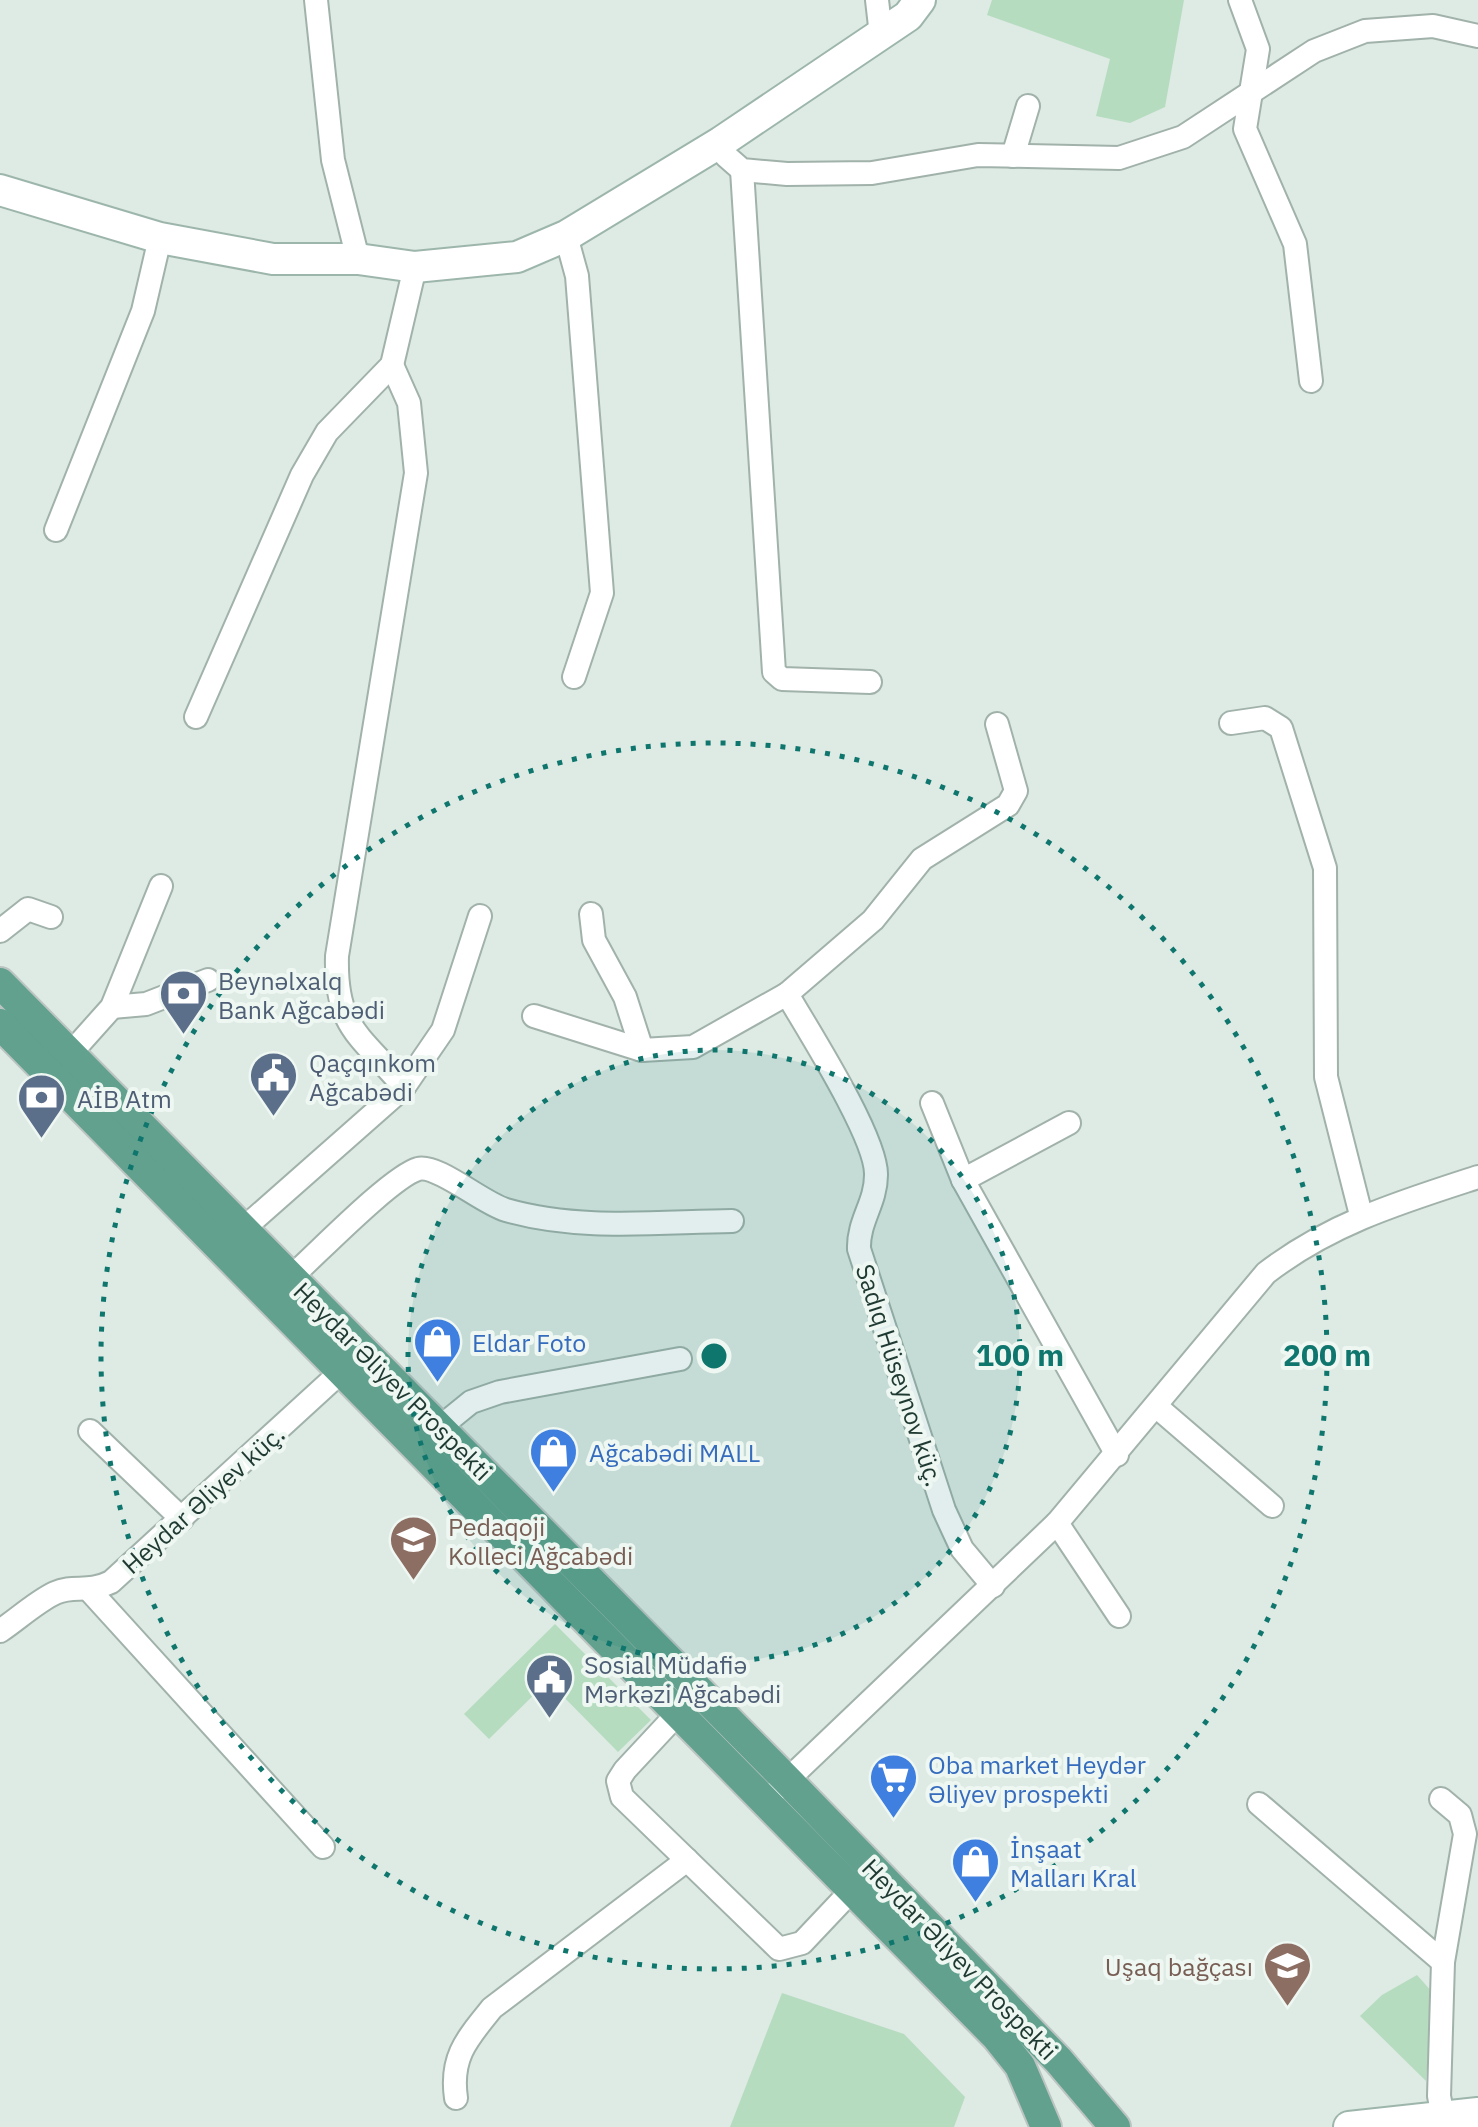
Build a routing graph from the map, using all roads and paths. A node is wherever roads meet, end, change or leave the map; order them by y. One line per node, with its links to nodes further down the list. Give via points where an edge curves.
1 (316, 0): 15 (street, via 333,160)
2 (877, 0): 5 (street)
3 (920, 0): 5 (street)
4 (1240, 0): 7 (street, via 1258,48)
5 (881, 35): 9 (street)
6 (1478, 36): 7 (street, via 1433,26 1365,31 1314,52)
7 (1249, 93): 10 (street, via 1150,151 1119,158); 18 (street, via 1245,129 1295,244)
8 (1028, 106): 10 (street)
9 (721, 142): 11 (street); 13 (street)
10 (1014, 156): 11 (street, via 978,155 872,174)
11 (742, 170): 21 (street, via 774,672 782,680)
12 (0, 190): 14 (street)
13 (566, 236): 16 (street, via 518,258); 20 (street, via 577,276 602,592)
14 (160, 238): 15 (street, via 273,259); 19 (street, via 143,311)
15 (358, 259): 16 (street)
16 (416, 267): 17 (street)
17 (392, 365): 22 (street, via 327,432 302,475); 38 (street, via 408,403 416,473 336,995 342,1016)
18 (1311, 381)
19 (56, 530)
20 (574, 677)
21 (870, 682)
22 (196, 718)
23 (1232, 723): 43 (street, via 1264,718 1281,728 1326,868 1326,1077)
24 (997, 724): 32 (street, via 1016,790 1008,805 922,860 873,920)
25 (161, 886): 33 (street)
26 (591, 914): 36 (street, via 594,940 625,997)
27 (480, 916): 38 (street, via 442,1030)
28 (51, 917): 29 (street, via 28,909)
29 (0, 931)
30 (208, 980): 33 (street, via 146,1004)
31 (0, 984): 37 (main road, Heydar Əliyev Prospekti)
32 (787, 994): 36 (street, via 694,1048); 56 (street, Sadıq Hüseynov küç., via 839,1081 877,1170 875,1197 858,1228 859,1249 944,1510 962,1549)
33 (112, 1007): 37 (street)
34 (534, 1016): 36 (street)
35 (0, 1024): 48 (main road)
36 (642, 1050)
37 (70, 1054): 45 (main road, Heydar Əliyev Prospekti)
38 (404, 1087): 45 (street)
39 (932, 1103): 42 (street)
40 (1070, 1123): 42 (street)
41 (1478, 1176): 43 (street)
42 (964, 1180): 52 (street)
43 (1361, 1215): 49 (street, via 1305,1243 1266,1273)
44 (732, 1222): 46 (street, via 552,1223 498,1208 432,1168 414,1170)
45 (243, 1228): 46 (main road, Heydar Əliyev Prospekti)
46 (291, 1278): 50 (main road, Heydar Əliyev Prospekti)
47 (680, 1360): 50 (street, via 500,1392 471,1402)
48 (344, 1370): 54 (street, Heydar Əliyev küç.); 60 (main road)
49 (1157, 1407): 52 (street); 53 (street)
50 (439, 1428): 61 (main road, Heydar Əliyev Prospekti)
51 (90, 1431): 54 (street)
52 (1117, 1455): 55 (street)
53 (1272, 1506)
54 (182, 1519): 57 (street, Heydar Əliyev küç.)
55 (1058, 1522): 56 (street); 58 (street)
56 (993, 1586): 61 (street)
57 (91, 1592): 59 (street, Heydar Əliyev küç., via 57,1592); 64 (street)
58 (1118, 1616)
59 (0, 1631)
60 (680, 1711): 61 (main road); 65 (street, via 618,1781 622,1797)
61 (777, 1790): 66 (main road); 72 (main road, Heydar Əliyev Prospekti, via 1060,2061)
62 (1442, 1799): 67 (street, via 1460,1815 1465,1834)
63 (1259, 1804): 67 (street)
64 (324, 1847)
65 (688, 1860): 66 (street, via 779,1948 802,1943); 68 (street, via 492,2008 466,2039 452,2072)
66 (854, 1888): 71 (main road, via 1020,2066)
67 (1443, 1962): 70 (street)
68 (456, 2098)
69 (1478, 2113): 70 (street)
70 (1443, 2117): 73 (street)
71 (1046, 2127)
72 (1115, 2127)
73 (1348, 2127)

